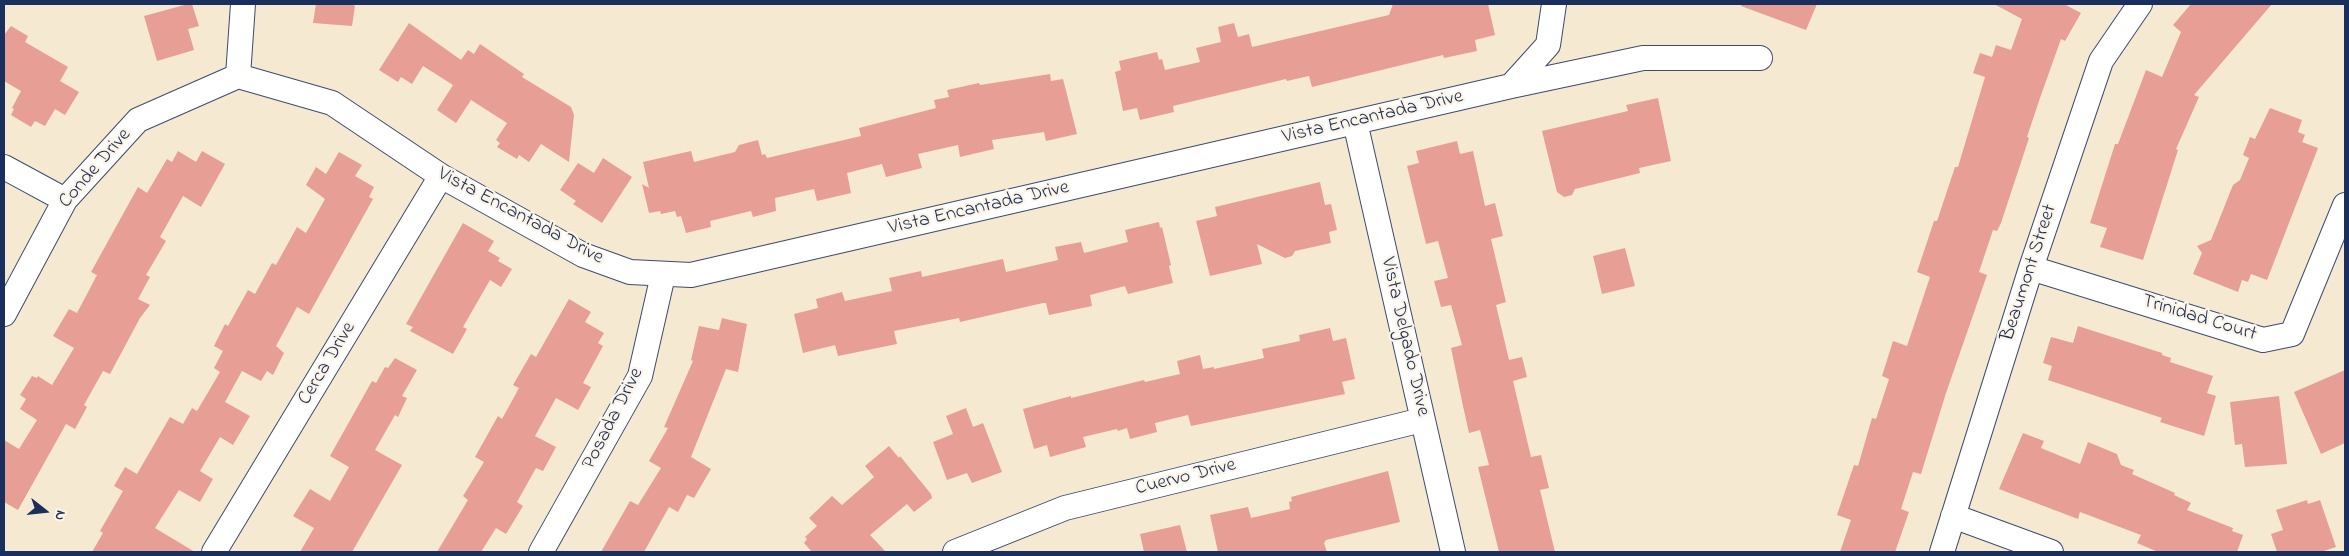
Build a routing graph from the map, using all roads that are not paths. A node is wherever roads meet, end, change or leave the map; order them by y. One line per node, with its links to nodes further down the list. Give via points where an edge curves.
1 (243, 4): 5 (street)
2 (1554, 4): 6 (street, via 1548,45)
3 (2140, 4): 12 (street, Beaumont Street, via 2102,61)
4 (1760, 58): 6 (street, Vista Encantada Drive, via 1644,58)
5 (238, 76): 9 (street, Vista Encantada Drive, via 332,103); 10 (street, Conde Drive, via 138,120)
6 (1511, 86): 7 (street, Vista Encantada Drive)
7 (1355, 122): 13 (street, Vista Encantada Drive, via 691,275); 15 (street, Vista Delgado Drive)
8 (4, 167): 10 (street)
9 (441, 176): 13 (street, Vista Encantada Drive, via 583,255 630,272); 17 (street, Cerca Drive)
10 (65, 200): 14 (street, Conde Drive)
11 (2345, 205): 12 (street, Trinidad Court, via 2292,334 2263,340)
12 (2031, 268): 16 (street, Beaumont Street)
13 (663, 275): 18 (street, Posada Drive, via 640,376)
14 (4, 314)
15 (1422, 420): 19 (street, Cuervo Drive, via 1065,508); 20 (street, Vista Delgado Drive)
16 (1953, 516): 21 (street, Beaumont Street); 22 (street)
17 (214, 552)
18 (541, 552)
19 (955, 552)
20 (1452, 552)
21 (1942, 552)
22 (2052, 552)

